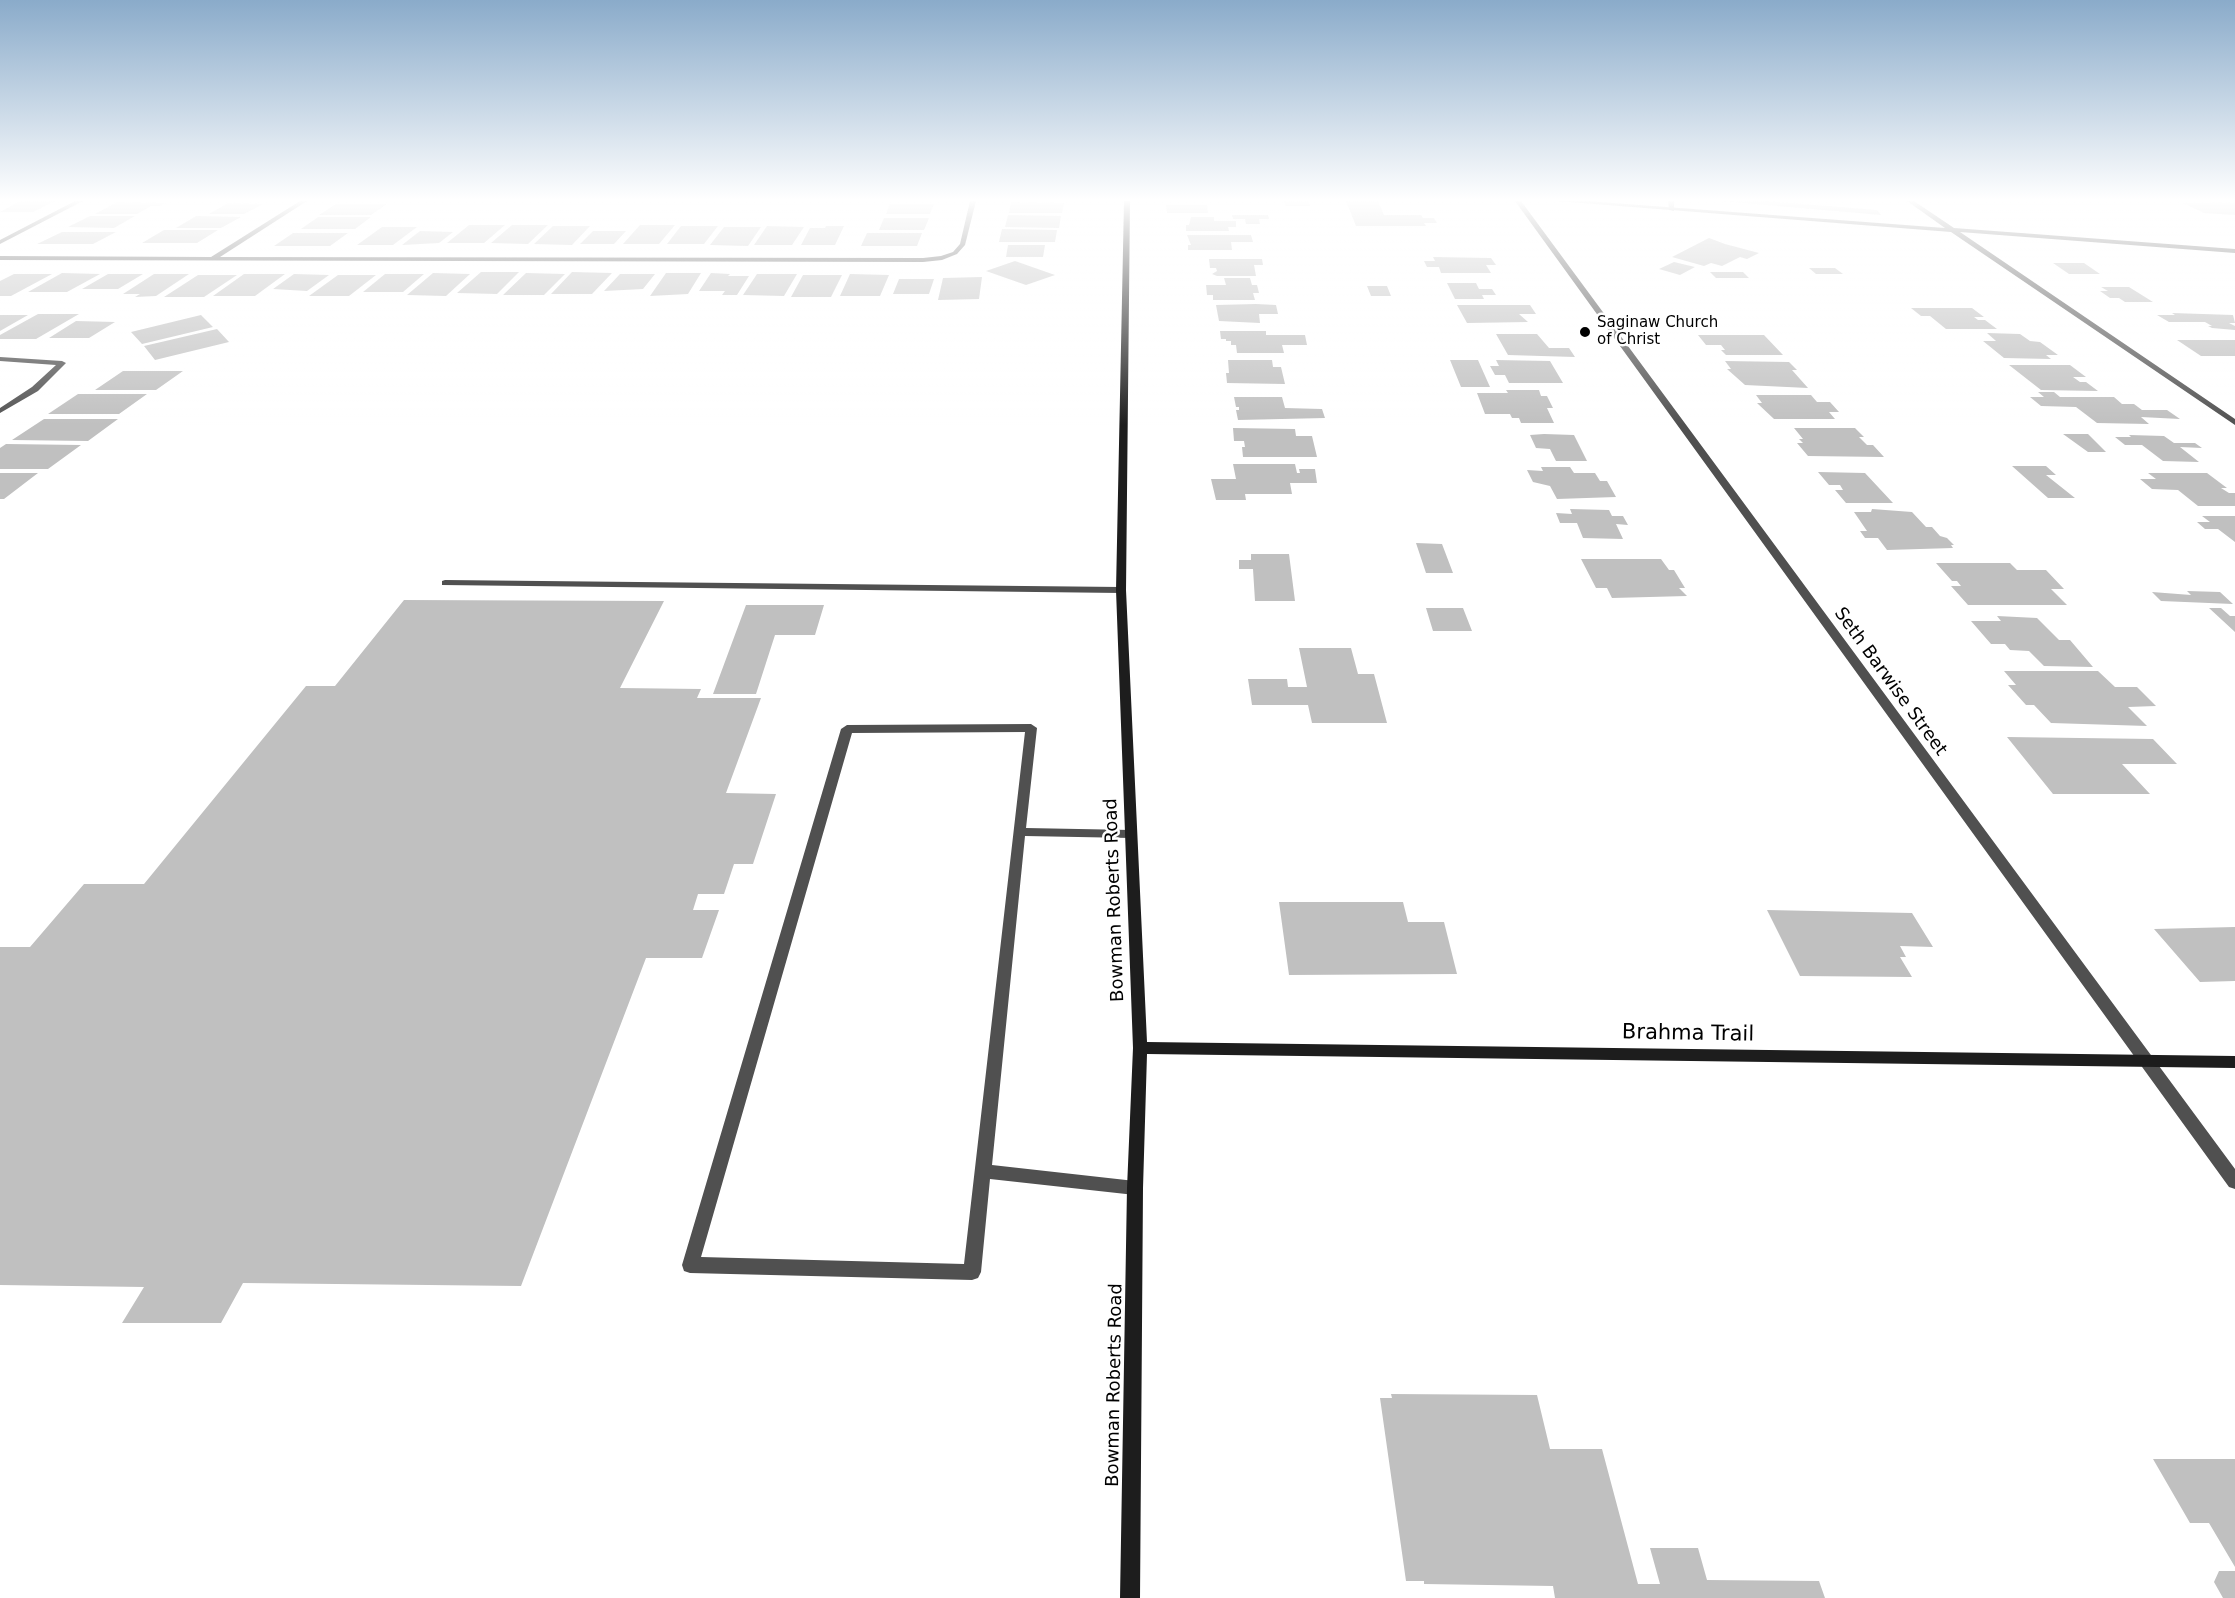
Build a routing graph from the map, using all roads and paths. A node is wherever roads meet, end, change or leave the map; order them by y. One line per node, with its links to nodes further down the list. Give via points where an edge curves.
1 (1126, 276): 8 (street, Bowman Roberts Road)
2 (1573, 276): 12 (street, Seth Barwise Street)
3 (2018, 276): 6 (street)
4 (0, 359): 5 (street, via 62,363 35,389)
5 (0, 411)
6 (2235, 423)
7 (445, 583): 8 (street)
8 (1121, 590): 10 (street, Bowman Roberts Road)
9 (1020, 832): 10 (street); 14 (street); 14 (street, via 1031,728 847,729 690,1264 972,1272)
10 (1131, 834): 11 (street, Bowman Roberts Road)
11 (1140, 1048): 12 (street, Brahma Trail); 16 (street, Bowman Roberts Road)
12 (2147, 1061): 13 (street, Brahma Trail); 15 (street, Seth Barwise Street)
13 (2235, 1062)
14 (983, 1171): 16 (street)
15 (2235, 1182)
16 (1135, 1188): 17 (street, Bowman Roberts Road)
17 (1130, 1598)

